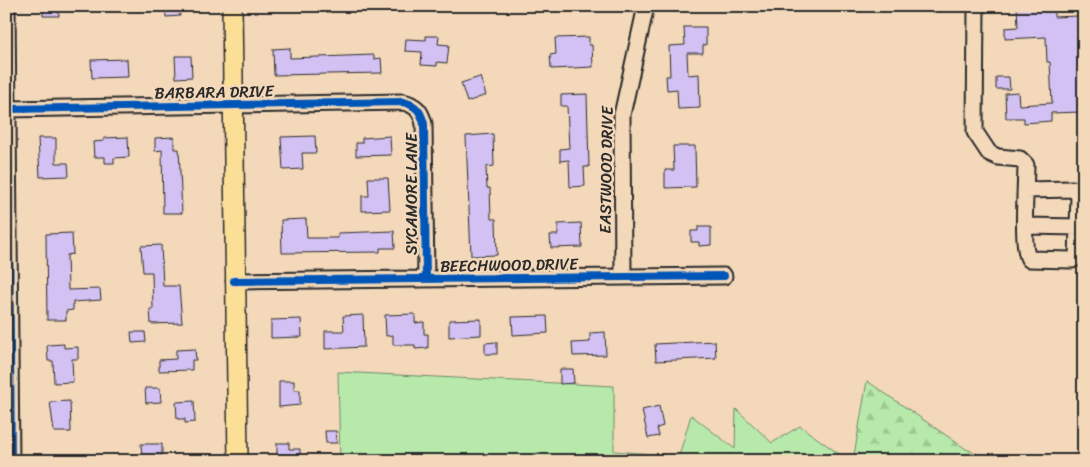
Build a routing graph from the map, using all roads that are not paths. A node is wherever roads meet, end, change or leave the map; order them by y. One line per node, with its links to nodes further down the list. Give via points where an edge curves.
1 (7, 6): 6 (street)
2 (232, 6): 5 (main road)
3 (646, 6): 12 (street, EASTWOOD DRIVE, via 622,115)
4 (976, 6): 8 (street, via 975,132 988,153 1020,159 1026,165)
5 (233, 106): 6 (street, BARBARA DRIVE); 7 (street, BARBARA DRIVE, via 403,102); 14 (main road)
6 (8, 109): 15 (street)
7 (419, 109): 13 (street, SYCAMORE LANE, via 424,124)
8 (1026, 190): 9 (street); 10 (street, via 1073,189 1079,195)
9 (1026, 226): 10 (street); 10 (street, via 1025,254 1029,259 1038,260 1072,260 1076,257)
10 (1078, 228)
11 (724, 276): 12 (street, BEECHWOOD DRIVE)
12 (623, 277): 13 (street, BEECHWOOD DRIVE)
13 (426, 279): 14 (street, BEECHWOOD DRIVE)
14 (234, 281): 17 (main road)
15 (8, 318): 16 (street)
16 (11, 461)
17 (238, 461)

